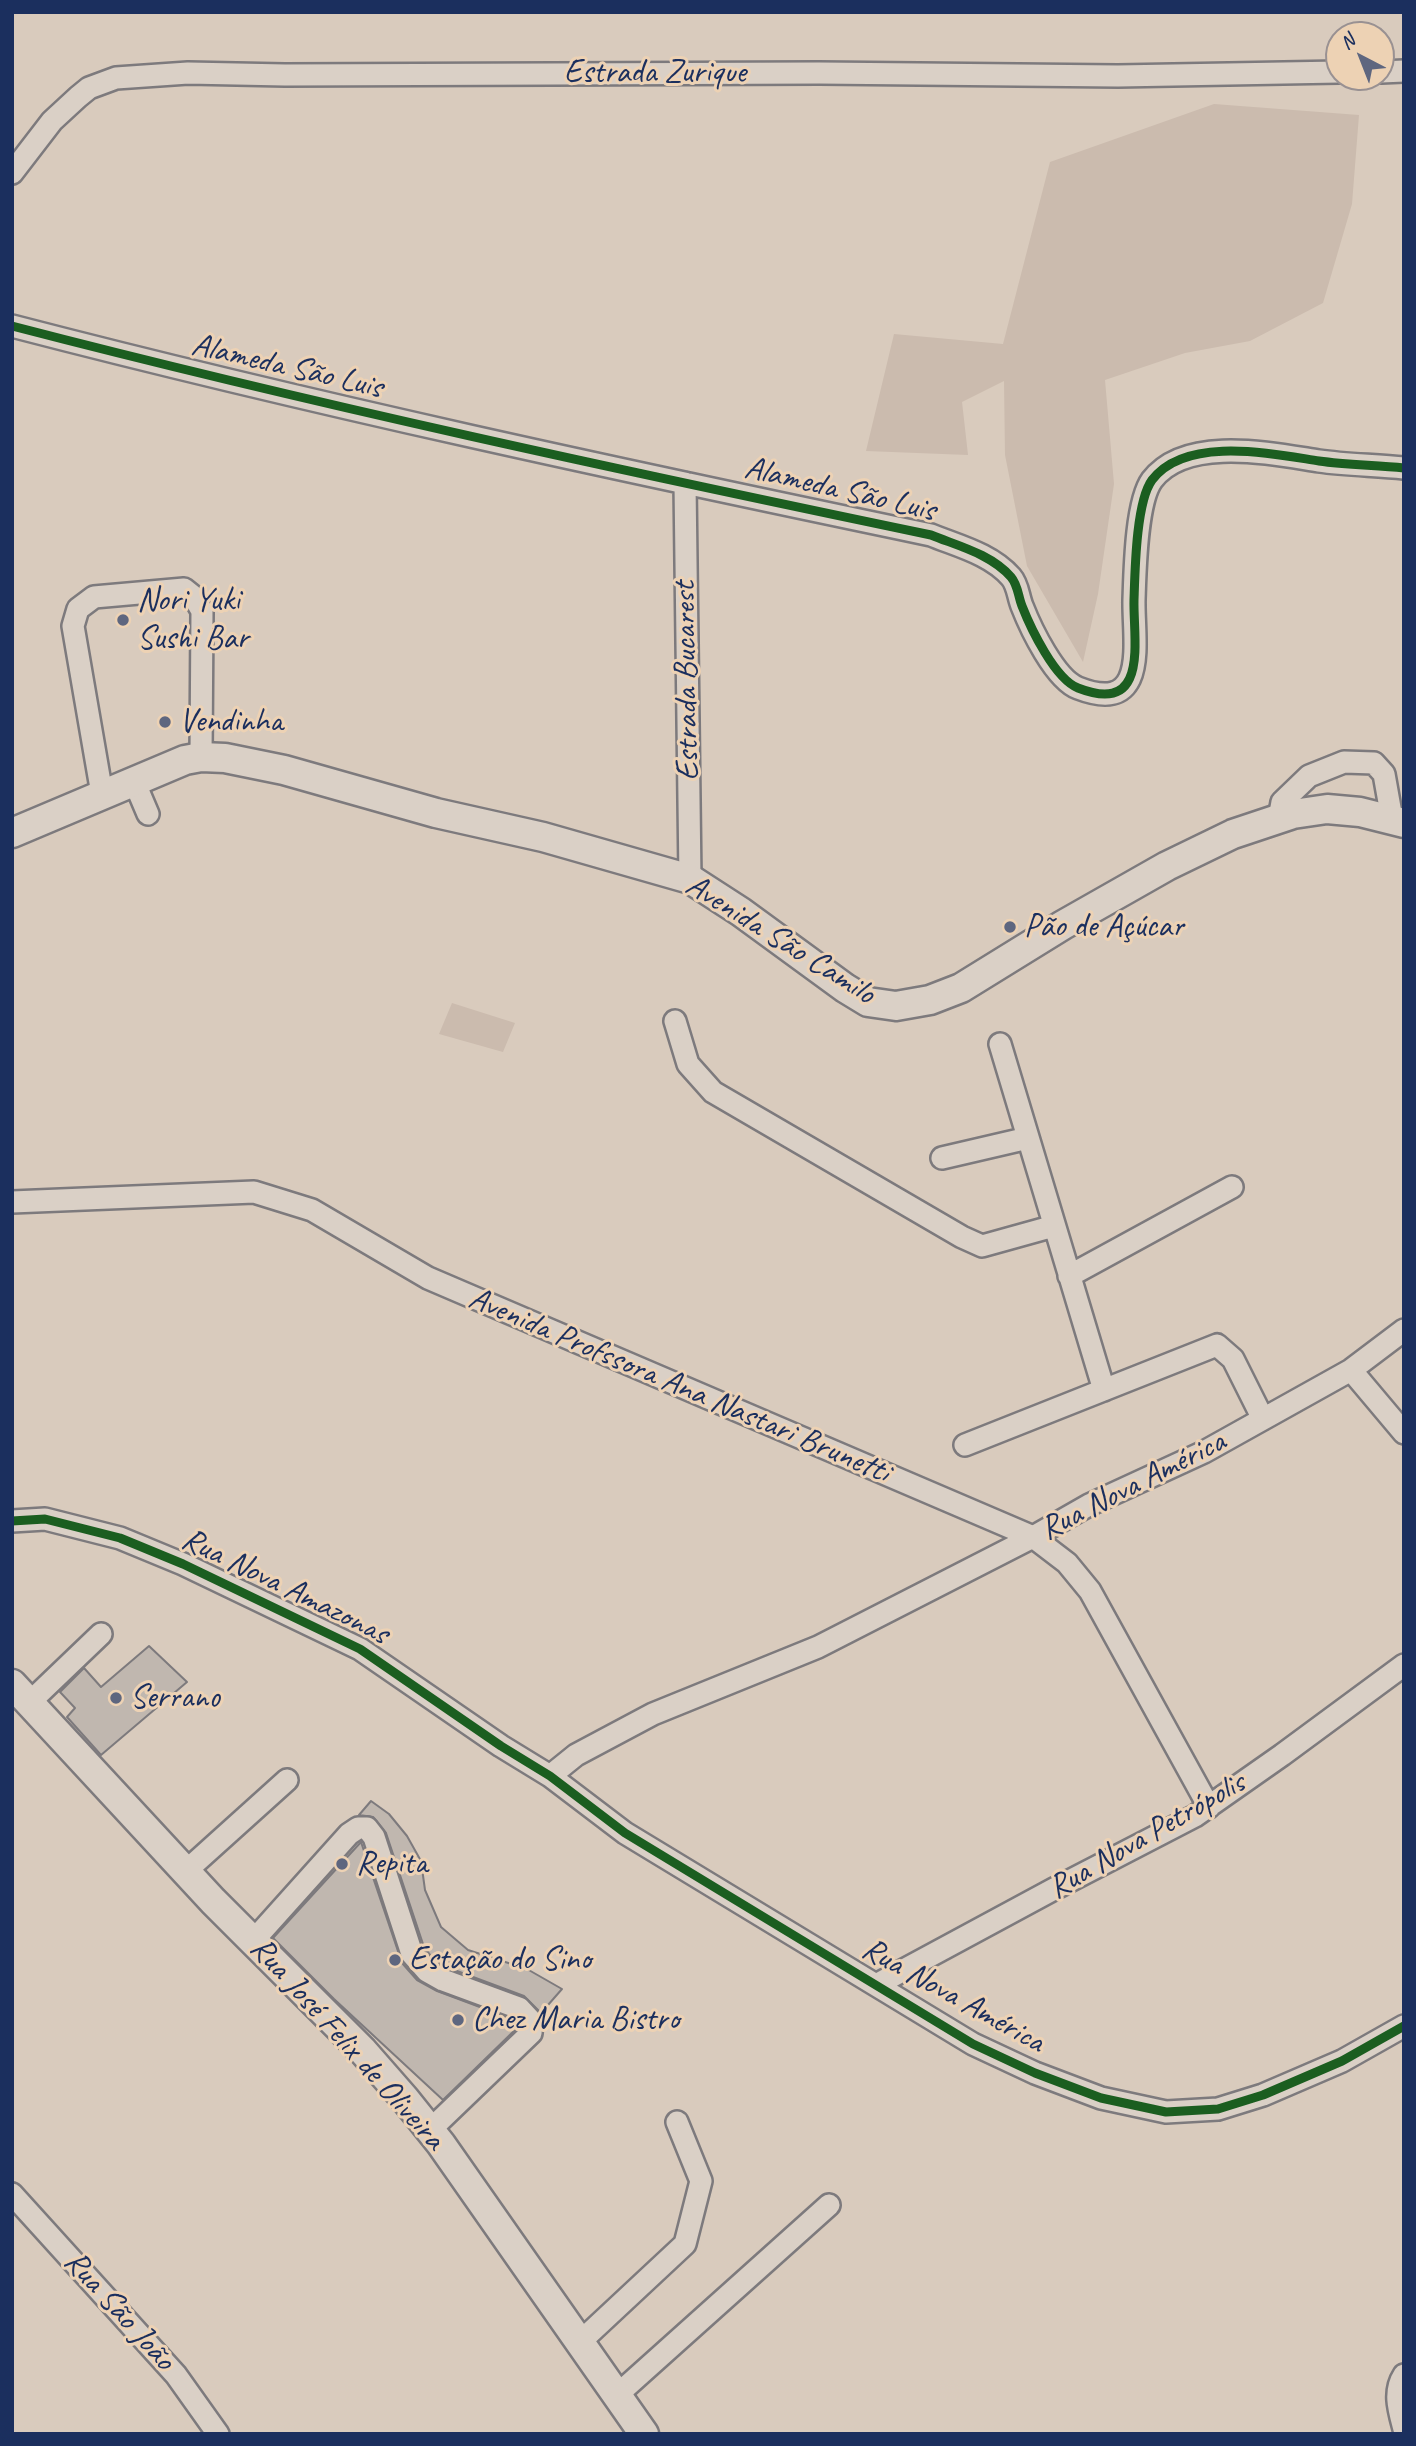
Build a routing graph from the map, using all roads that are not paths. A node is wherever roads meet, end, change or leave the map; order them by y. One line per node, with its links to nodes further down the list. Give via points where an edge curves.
1 (1325, 72): 2 (street, Estrada Zurique, via 1118,76 188,73 116,78 78,97 52,121)
2 (12, 173)
3 (12, 326): 5 (street, Alameda São Luis, via 345,408)
4 (1404, 468): 5 (street, Alameda São Luis, via 1233,450 1194,455 1160,472 1147,489 1139,524 1134,601 1137,653 1126,685 1109,694 1066,681 1041,645 1014,581 981,555 931,535)
5 (685, 483): 13 (street, Estrada Bucarest)
6 (201, 757): 7 (main road, Avenida São Camilo); 8 (street, via 202,611 194,597 184,589 94,597 78,609 73,626); 13 (main road, Avenida São Camilo, via 297,774)
7 (134, 781): 8 (main road, Avenida São Camilo); 9 (street)
8 (102, 794): 12 (main road, Avenida São Camilo)
9 (148, 814)
10 (1279, 819): 11 (main road, Avenida São Camilo, via 1327,809 1360,811); 11 (street, via 1282,802 1309,776 1344,762 1374,763 1384,774); 13 (main road, Avenida São Camilo, via 1233,834 1167,866 961,988 896,1006 868,1002 845,988)
11 (1398, 821)
12 (12, 833)
13 (690, 879)
14 (675, 1021): 20 (street, via 688,1065 713,1092 962,1237 982,1246)
15 (1000, 1044): 16 (street)
16 (1028, 1138): 17 (street); 20 (street)
17 (942, 1158)
18 (1232, 1187): 21 (street)
19 (12, 1202): 29 (street, Avenida Profssora Ana Nastari Brunetti, via 254,1192 288,1201 312,1210 428,1278)
20 (1054, 1226): 21 (street)
21 (1069, 1276): 24 (street)
22 (1404, 1330): 23 (street, Rua Nova América)
23 (1351, 1370): 25 (street, Rua Nova América); 26 (street)
24 (1104, 1390): 25 (street, via 1217,1345 1233,1359); 27 (street)
25 (1263, 1419): 29 (street, Rua Nova América)
26 (1404, 1433)
27 (965, 1445)
28 (12, 1521): 33 (street, Rua Nova Amazonas, via 45,1519 120,1538 221,1581 360,1649)
29 (1033, 1537): 33 (street, Rua Nova América, via 818,1647 653,1714 576,1755); 35 (street, Avenida Profssora Ana Nastari Brunetti, via 1066,1563 1090,1591)
30 (101, 1634): 32 (street)
31 (1404, 1665): 35 (street, Rua Nova Petrópolis)
32 (21, 1693): 36 (main road, Rua José Felix de Oliveira)
33 (550, 1776): 38 (street, Rua Nova América, via 625,1833)
34 (287, 1780): 36 (street)
35 (1209, 1807): 38 (street, Rua Nova Petrópolis)
36 (186, 1871): 37 (main road, Rua José Felix de Oliveira)
37 (253, 1941): 41 (main road, Rua José Felix de Oliveira, via 363,2051); 41 (street, via 349,1834 367,1828 374,1837 412,1954 427,1971 519,2007 532,2022 531,2033)
38 (876, 1985): 39 (street, Rua Nova América, via 973,2044 1035,2073 1101,2098 1166,2112 1218,2109 1264,2095 1342,2061)
39 (1404, 2026)
40 (677, 2122): 44 (street, via 701,2181 685,2244)
41 (430, 2130): 44 (main road, Rua José Felix de Oliveira)
42 (12, 2194): 48 (street, Rua São João, via 176,2375)
43 (829, 2205): 46 (street)
44 (580, 2342): 46 (main road, Rua José Felix de Oliveira)
45 (1404, 2375): 47 (street, via 1397,2397)
46 (617, 2395): 49 (main road, Rua José Felix de Oliveira)
47 (1404, 2429)
48 (218, 2434)
49 (644, 2434)

